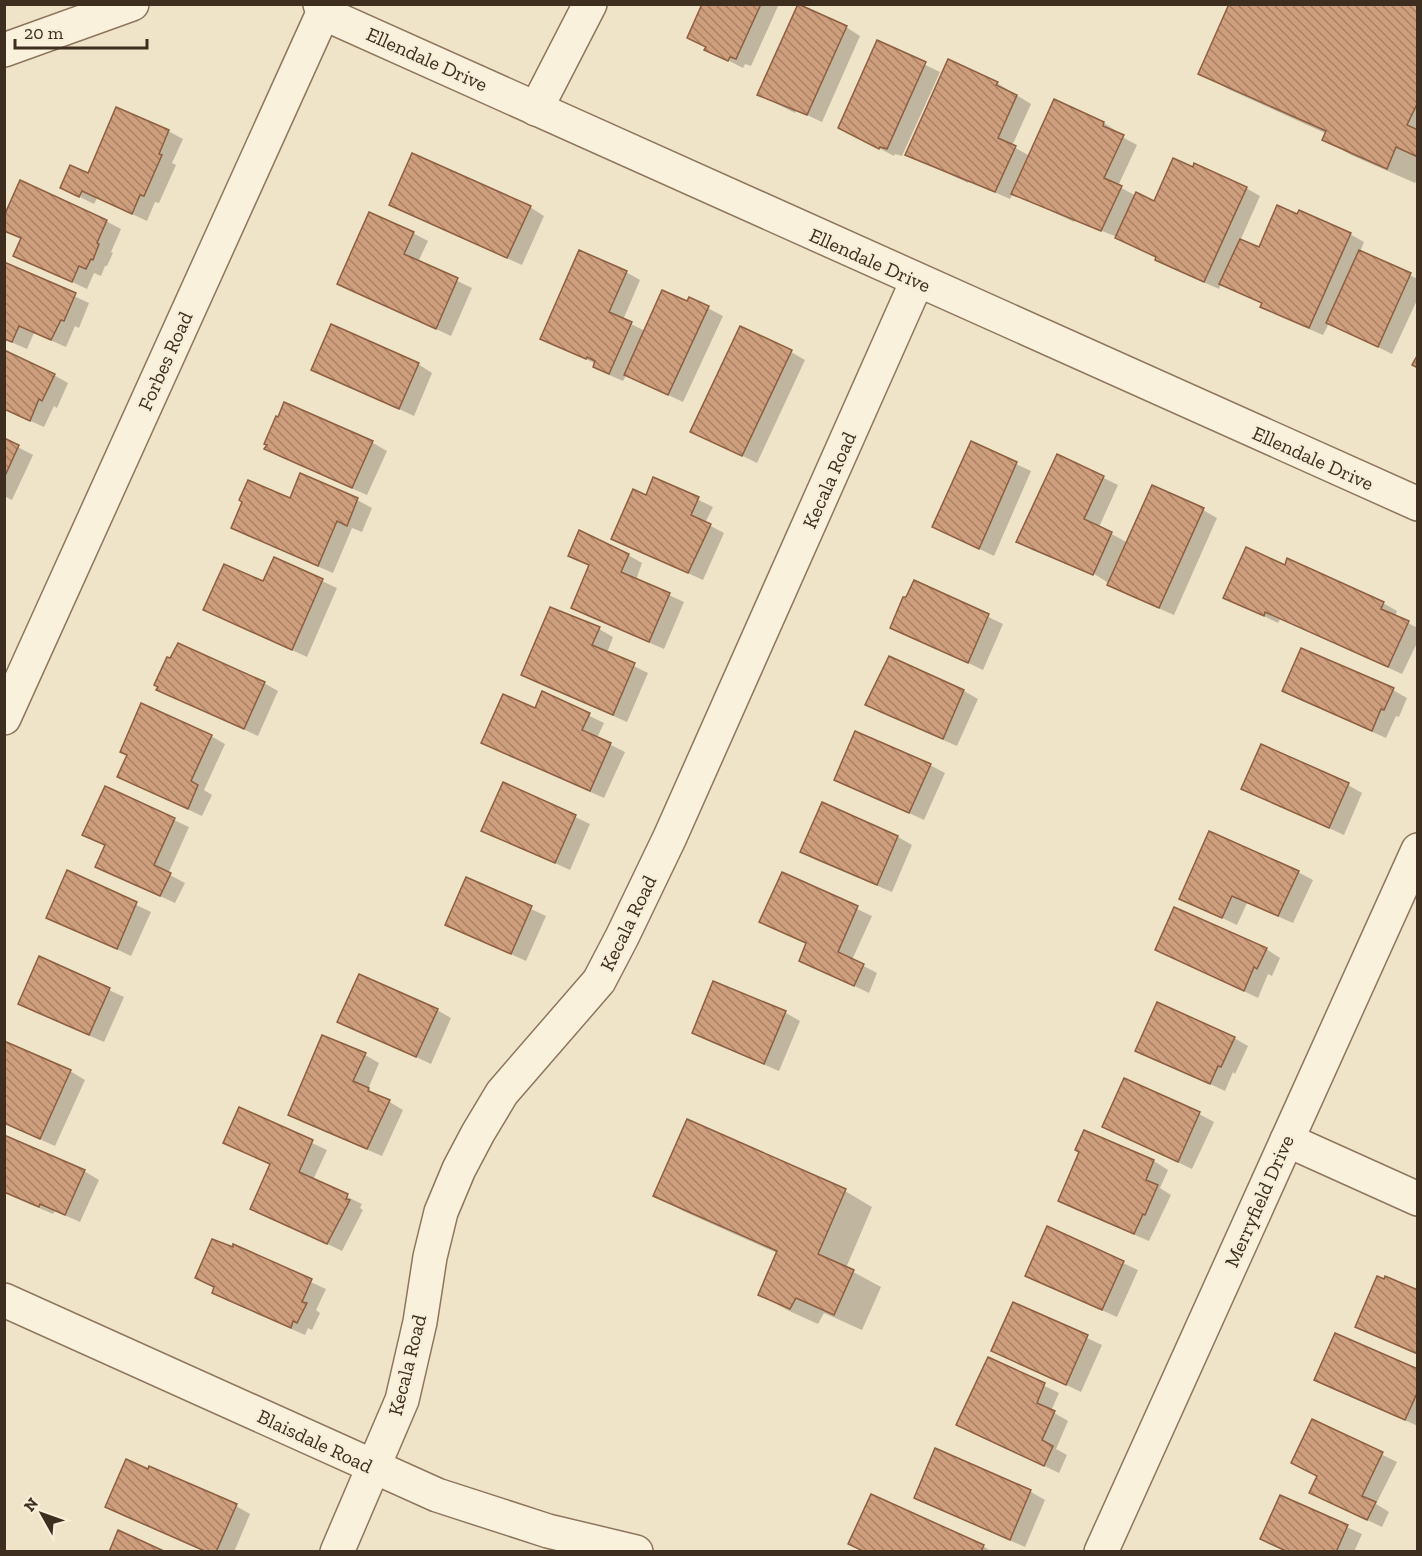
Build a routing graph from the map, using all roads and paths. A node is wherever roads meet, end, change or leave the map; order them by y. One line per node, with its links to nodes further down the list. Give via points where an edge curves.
1 (132, 4): 4 (street)
2 (590, 4): 5 (street)
3 (321, 9): 5 (street, Ellendale Drive); 8 (street, Forbes Road)
4 (4, 50)
5 (536, 109): 6 (street, Ellendale Drive)
6 (917, 281): 7 (street, Ellendale Drive); 13 (street, Kecala Road, via 622,937 599,981 502,1093 459,1169 441,1212 402,1400)
7 (1418, 504)
8 (4, 718)
9 (1418, 850): 10 (street, Merryfield Drive)
10 (1287, 1140): 11 (street); 16 (street, Merryfield Drive)
11 (1418, 1199)
12 (4, 1300): 13 (street, Blaisdale Road)
13 (373, 1467): 14 (street, Kecala Road); 15 (street, Blaisdale Road, via 437,1495 548,1531)
14 (337, 1551)
15 (636, 1551)
16 (1101, 1551)

